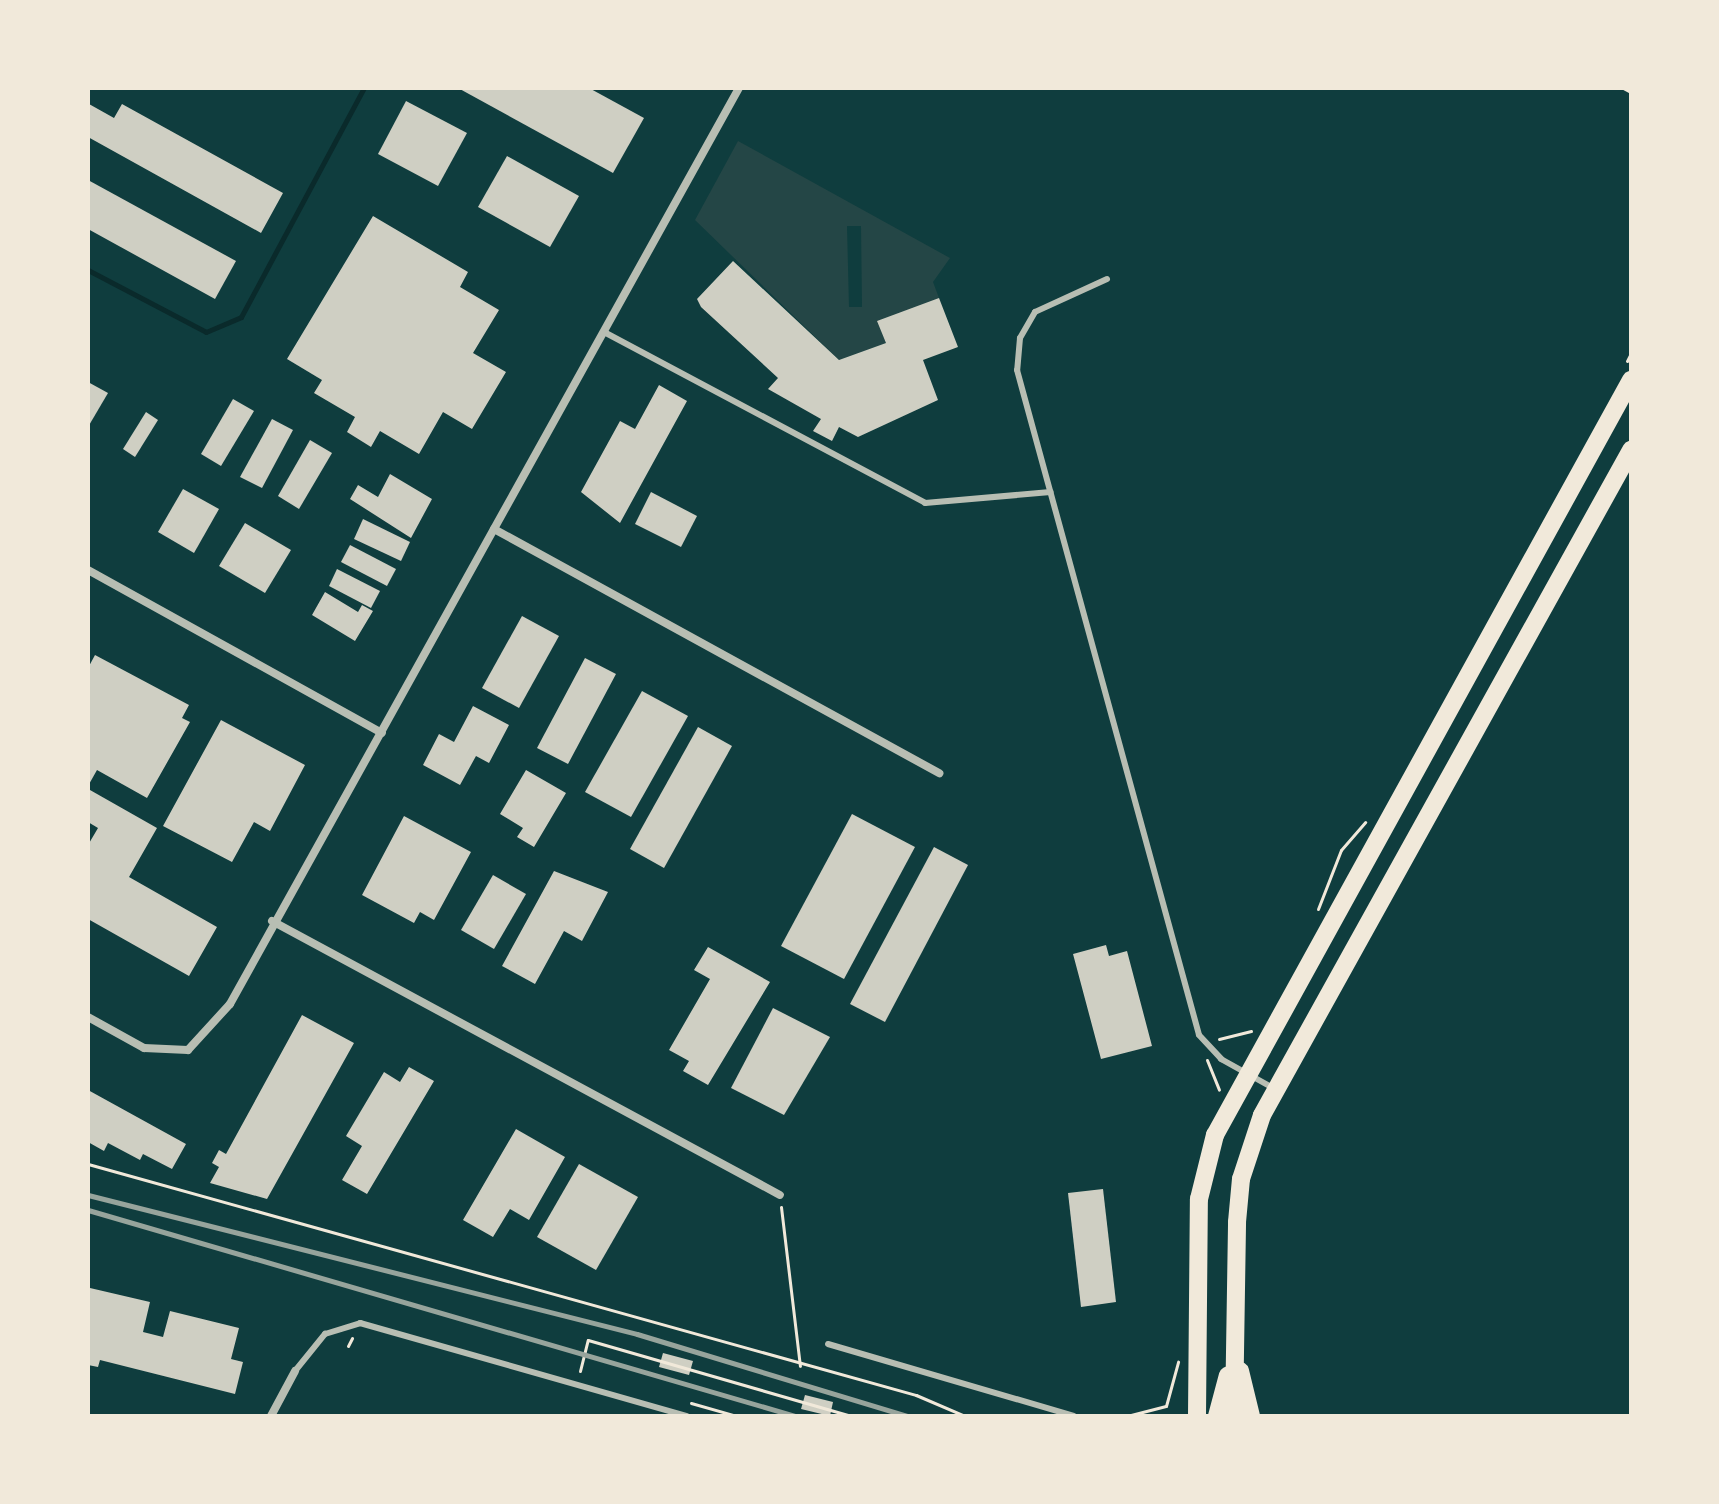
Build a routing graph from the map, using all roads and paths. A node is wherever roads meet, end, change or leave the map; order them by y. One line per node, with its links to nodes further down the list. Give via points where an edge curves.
1 (739, 88): 5 (street)
2 (1623, 88): 3 (path)
3 (1631, 92)
4 (1107, 279): 8 (lane, via 1035,312 1020,338 1017,370)
5 (604, 332): 8 (lane, via 925,503); 9 (street)
6 (1631, 380): 13 (main road)
7 (1631, 450): 14 (main road)
8 (1051, 492): 17 (lane, via 1199,1035 1221,1059)
9 (494, 529): 11 (street); 12 (street)
10 (88, 570): 11 (street)
11 (382, 733): 15 (street)
12 (939, 773)
13 (1407, 794): 14 (main road); 17 (main road)
14 (1433, 810): 18 (main road)
15 (272, 921): 16 (street, via 230,1004 188,1050 144,1048); 20 (street)
16 (88, 1017)
17 (1250, 1074): 18 (lane); 26 (main road, via 1215,1135 1199,1199)
18 (1275, 1089): 22 (main road, via 1241,1179)
19 (88, 1164): 23 (path)
20 (780, 1195): 23 (path)
21 (828, 1344): 31 (lane)
22 (1234, 1357): 32 (main road); 33 (main road); 34 (main road)
23 (800, 1367): 30 (path, via 916,1395)
24 (295, 1371): 27 (street); 28 (lane, via 325,1334 360,1323)
25 (580, 1371): 29 (path, via 588,1340)
26 (1194, 1414)
27 (271, 1416)
28 (687, 1416)
29 (851, 1416)
30 (965, 1416)
31 (1074, 1416)
32 (1217, 1416)
33 (1234, 1416)
34 (1251, 1416)

